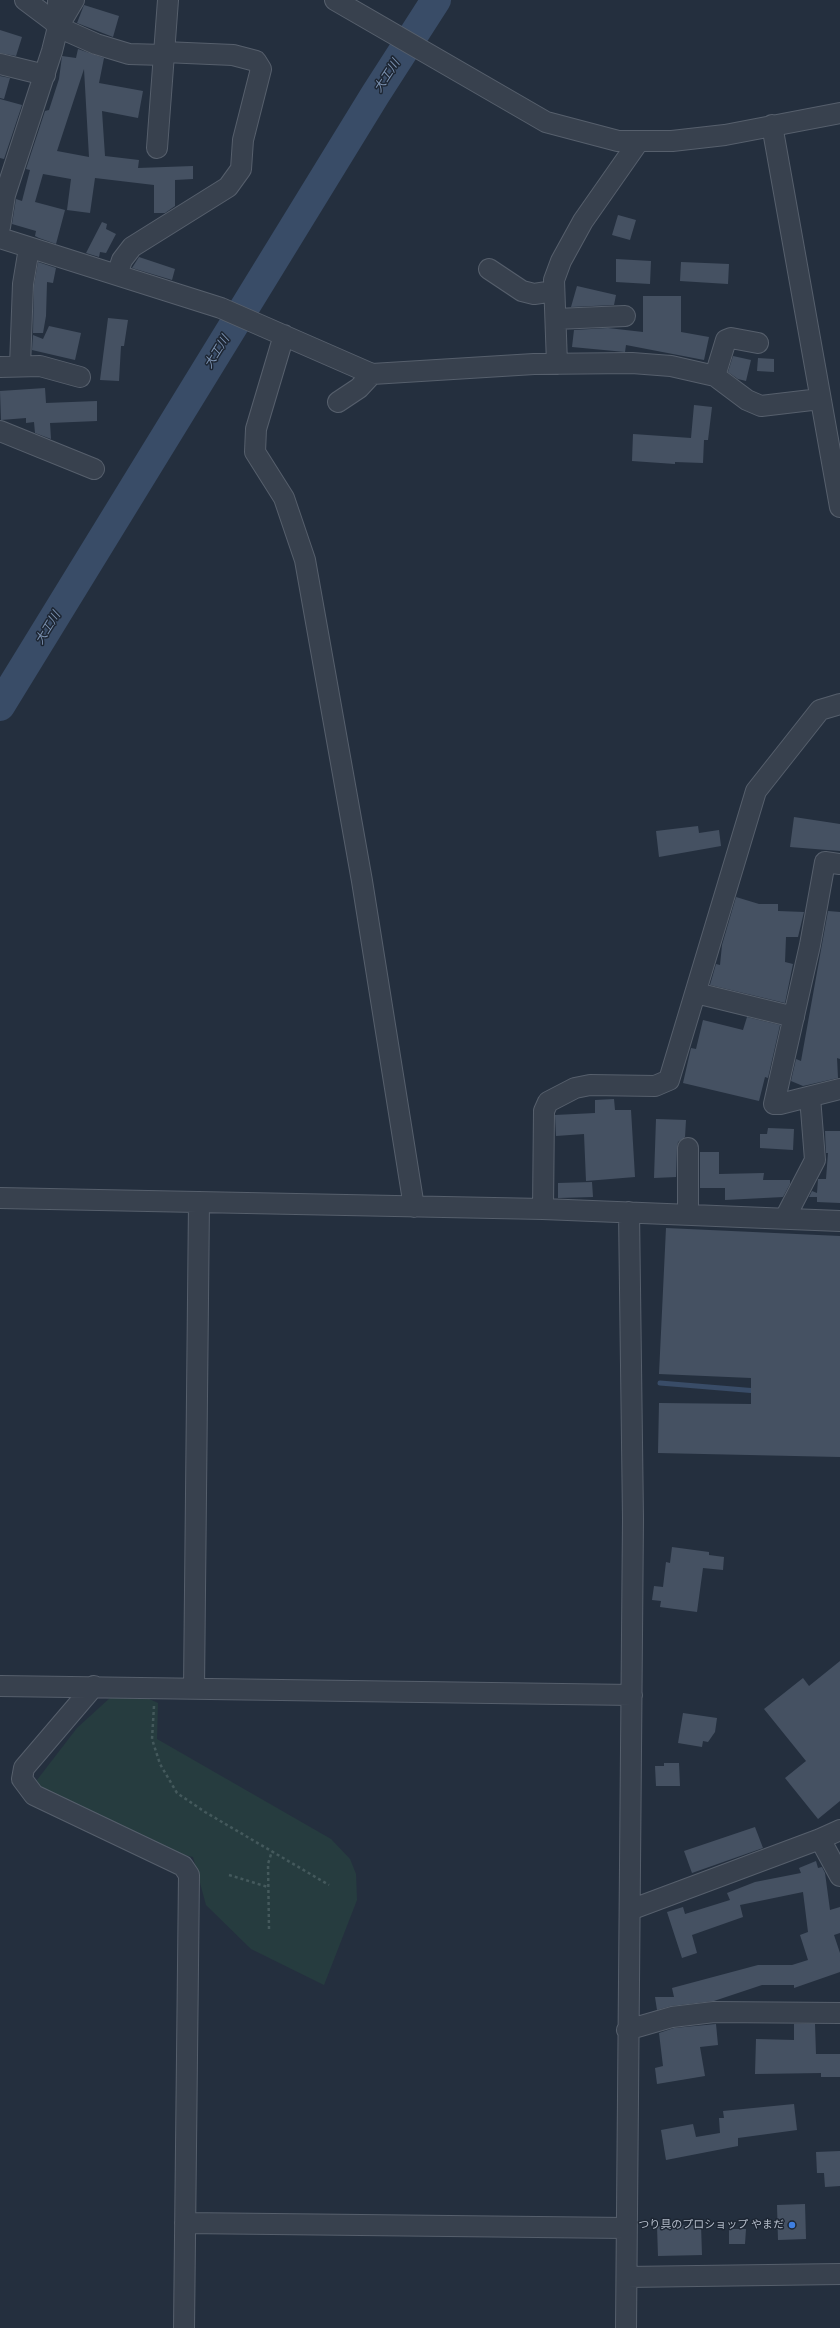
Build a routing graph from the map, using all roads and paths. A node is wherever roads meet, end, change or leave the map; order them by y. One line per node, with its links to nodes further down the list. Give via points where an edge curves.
1 (25, 0): 6 (street, via 54,21)
2 (58, 0): 6 (street)
3 (74, 0): 6 (street)
4 (168, 0): 7 (street)
5 (335, 0): 12 (street, via 546,122 618,141)
6 (58, 27): 7 (street, via 96,44 129,54); 9 (street)
7 (164, 54): 13 (street); 18 (street, via 233,55 256,61 261,69 243,140 241,168 228,187 132,247 122,260)
8 (0, 64): 9 (street)
9 (45, 75): 14 (street, via 5,195)
10 (840, 113): 11 (street)
11 (772, 125): 12 (street, via 725,135 672,141); 30 (street)
12 (639, 141): 19 (street, via 576,234 561,261 554,280)
13 (157, 148)
14 (0, 227)
15 (0, 238): 16 (street)
16 (29, 248): 18 (street); 25 (street, via 23,284)
17 (489, 269): 19 (street, via 522,291 534,294)
18 (117, 275): 22 (street, via 220,308)
19 (554, 291): 21 (street)
20 (625, 316): 21 (street)
21 (556, 319): 24 (street)
22 (284, 335): 27 (street); 44 (street, via 256,429 255,452 284,498 305,560 362,881)
23 (758, 343): 28 (street, via 731,338 726,340)
24 (557, 364): 27 (street); 28 (street, via 632,363 671,366)
25 (20, 366): 26 (street); 29 (street, via 40,366)
26 (0, 368)
27 (372, 374): 31 (street, via 359,388)
28 (715, 376): 30 (street, via 746,400 761,406)
29 (80, 377)
30 (820, 399): 34 (street)
31 (338, 402)
32 (0, 431): 33 (street)
33 (94, 469)
34 (840, 507)
35 (840, 704): 37 (street, via 820,710 756,791)
36 (840, 864): 38 (street, via 825,862)
37 (696, 993): 38 (street); 45 (street, via 673,1072 664,1084 590,1085 575,1088 548,1102 544,1111)
38 (794, 1016): 40 (street, via 774,1104)
39 (840, 1089): 40 (street)
40 (810, 1097): 48 (street, via 815,1160)
41 (688, 1148): 47 (street)
42 (0, 1198): 43 (street)
43 (199, 1202): 44 (street); 53 (street)
44 (414, 1207): 45 (street)
45 (543, 1209): 46 (street)
46 (629, 1212): 47 (street); 54 (street, via 633,1519)
47 (688, 1213): 48 (street)
48 (785, 1218): 49 (street)
49 (840, 1221)
50 (0, 1686): 51 (street)
51 (94, 1686): 52 (street); 66 (street, via 24,1768 22,1778 34,1795 183,1866 189,1875)
52 (155, 1687): 53 (street); 57 (path, via 152,1740 160,1764 177,1793)
53 (194, 1688): 54 (street)
54 (632, 1695): 62 (street)
55 (840, 1830): 56 (street)
56 (820, 1839): 59 (street); 62 (street)
57 (272, 1851): 60 (path); 61 (path, via 268,1864)
58 (229, 1875): 61 (path)
59 (840, 1876)
60 (329, 1885)
61 (268, 1887): 63 (path)
62 (630, 1910): 65 (street)
63 (268, 1929)
64 (840, 2012): 65 (street, via 714,2012 672,2017)
65 (627, 2030): 67 (street)
66 (185, 2223): 67 (street); 70 (street)
67 (625, 2228): 69 (street)
68 (840, 2274): 69 (street)
69 (627, 2277): 71 (street)
70 (184, 2328)
71 (626, 2328)

